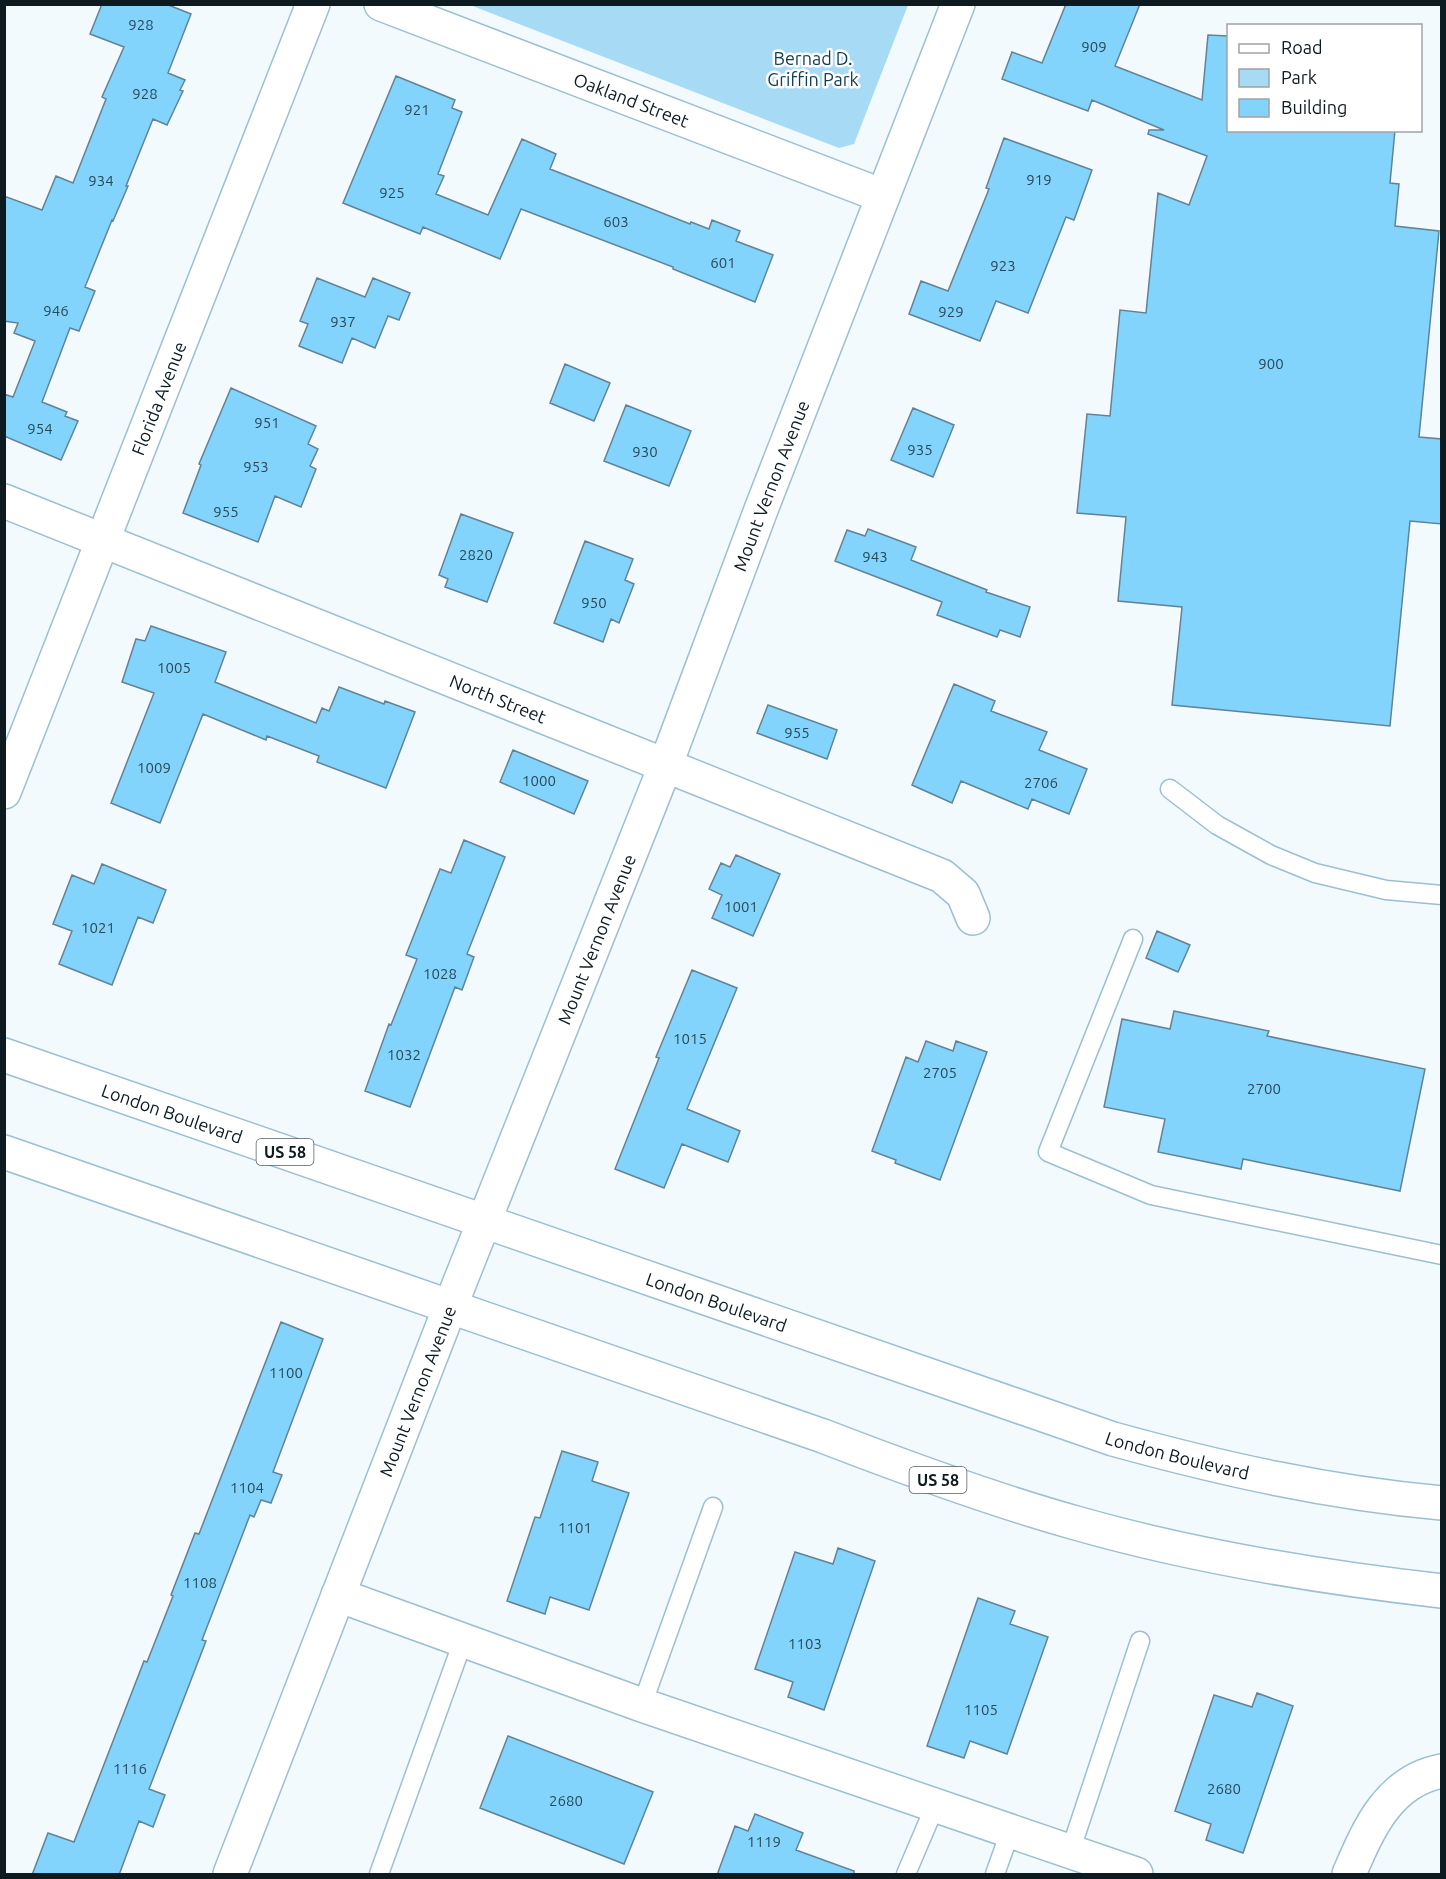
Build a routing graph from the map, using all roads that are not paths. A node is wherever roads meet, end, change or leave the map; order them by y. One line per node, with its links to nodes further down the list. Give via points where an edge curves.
1 (313, 4): 6 (street, Florida Avenue)
2 (381, 4): 4 (street, Oakland Street)
3 (958, 4): 4 (street, Mount Vernon Avenue)
4 (883, 196): 7 (street, Mount Vernon Avenue)
5 (4, 501): 6 (street, North Street)
6 (104, 540): 7 (street, North Street); 9 (street, Florida Avenue)
7 (666, 764): 11 (street, North Street, via 942,876 963,894); 15 (street, Mount Vernon Avenue)
8 (1170, 789): 10 (lane, via 1217,825 1271,855 1315,873 1386,890)
9 (4, 792)
10 (1442, 895)
11 (973, 918)
12 (1133, 939): 16 (lane, via 1048,1152 1151,1195)
13 (4, 1055): 15 (street, London Boulevard / US 58)
14 (4, 1152): 17 (street, US 58)
15 (484, 1221): 17 (street, Mount Vernon Avenue); 18 (street, London Boulevard / US 58, via 1113,1439 1289,1483)
16 (1442, 1255)
17 (450, 1307): 20 (street, US 58, via 823,1436 949,1484 1077,1524 1208,1556 1340,1579); 21 (street, Mount Vernon Avenue)
18 (1442, 1503)
19 (713, 1508): 24 (lane)
20 (1442, 1591)
21 (338, 1595): 22 (street); 29 (street, Mount Vernon Avenue)
22 (463, 1641): 24 (street); 30 (lane)
23 (1140, 1641): 28 (lane)
24 (642, 1705): 26 (street)
25 (1442, 1771): 34 (street, via 1407,1786 1383,1806)
26 (935, 1806): 27 (street); 31 (lane)
27 (1010, 1832): 28 (street); 32 (lane)
28 (1070, 1851): 33 (street)
29 (230, 1875)
30 (379, 1875)
31 (906, 1875)
32 (995, 1875)
33 (1136, 1875)
34 (1349, 1875)

